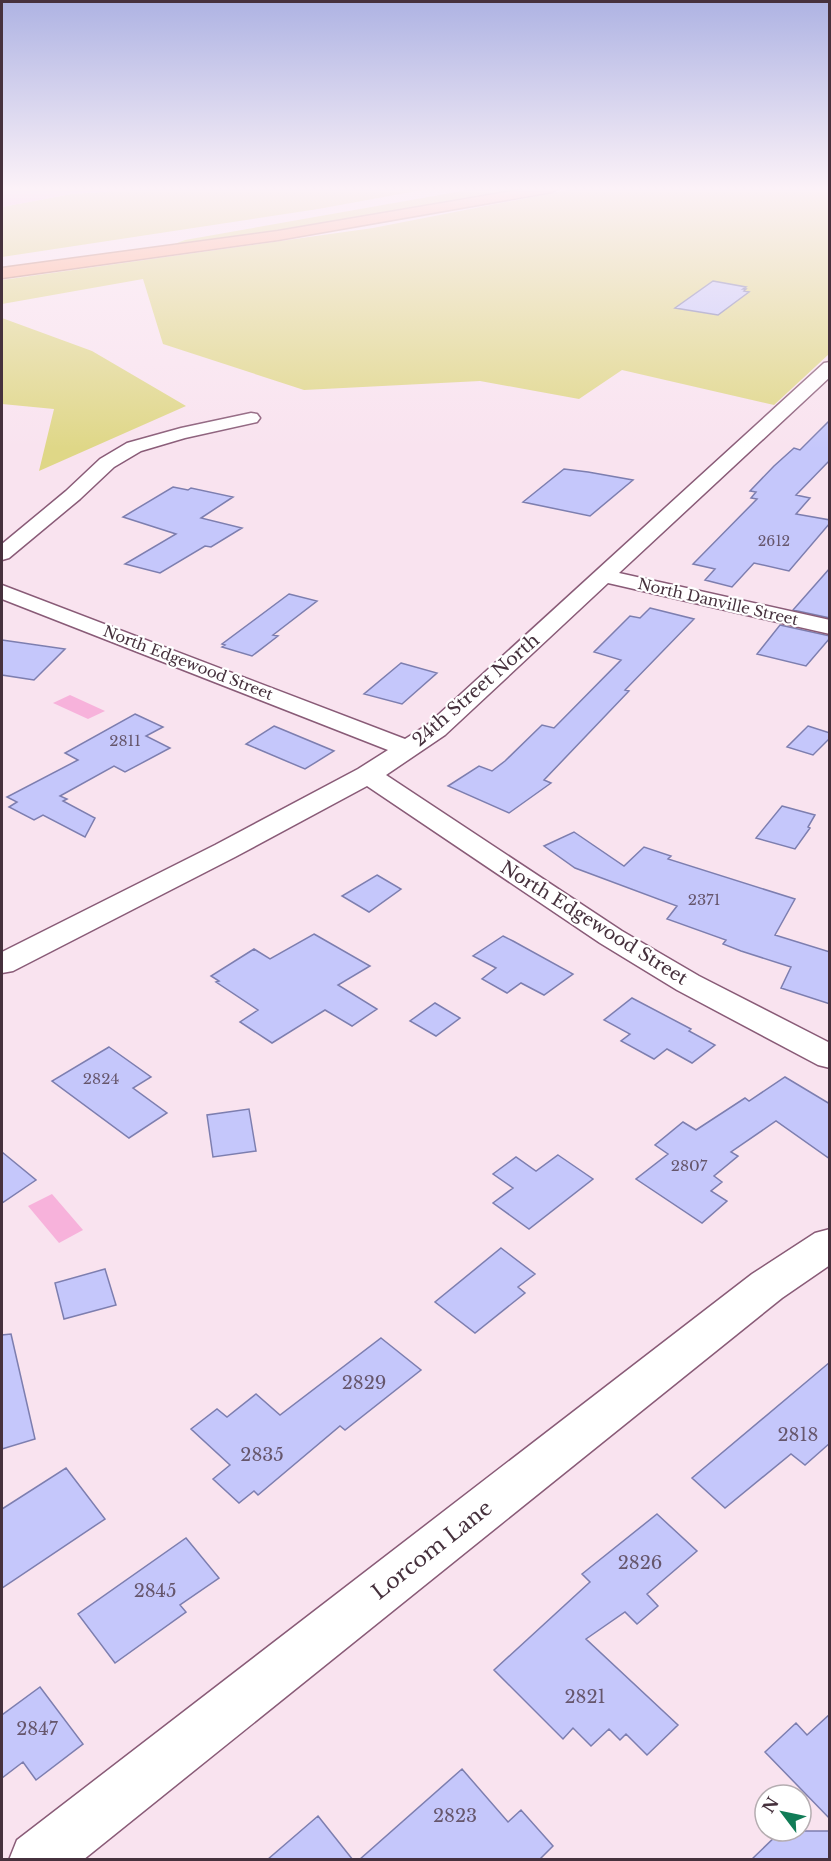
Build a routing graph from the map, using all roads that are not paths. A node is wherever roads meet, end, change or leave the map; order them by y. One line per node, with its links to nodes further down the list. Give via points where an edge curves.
1 (830, 368): 4 (street, 24th Street North)
2 (250, 418): 3 (street, via 134,447 107,463)
3 (2, 554)
4 (606, 576): 6 (street, North Danville Street); 7 (street, 24th Street North, via 436,730)
5 (2, 591): 7 (street, North Edgewood Street)
6 (830, 627)
7 (408, 749): 8 (street, 24th Street North)
8 (367, 775): 9 (street, 24th Street North); 10 (street, North Edgewood Street, via 611,937 688,983)
9 (2, 964)
10 (830, 1058)
11 (830, 1244): 12 (street, Lorcom Lane, via 767,1286)
12 (38, 1860)

